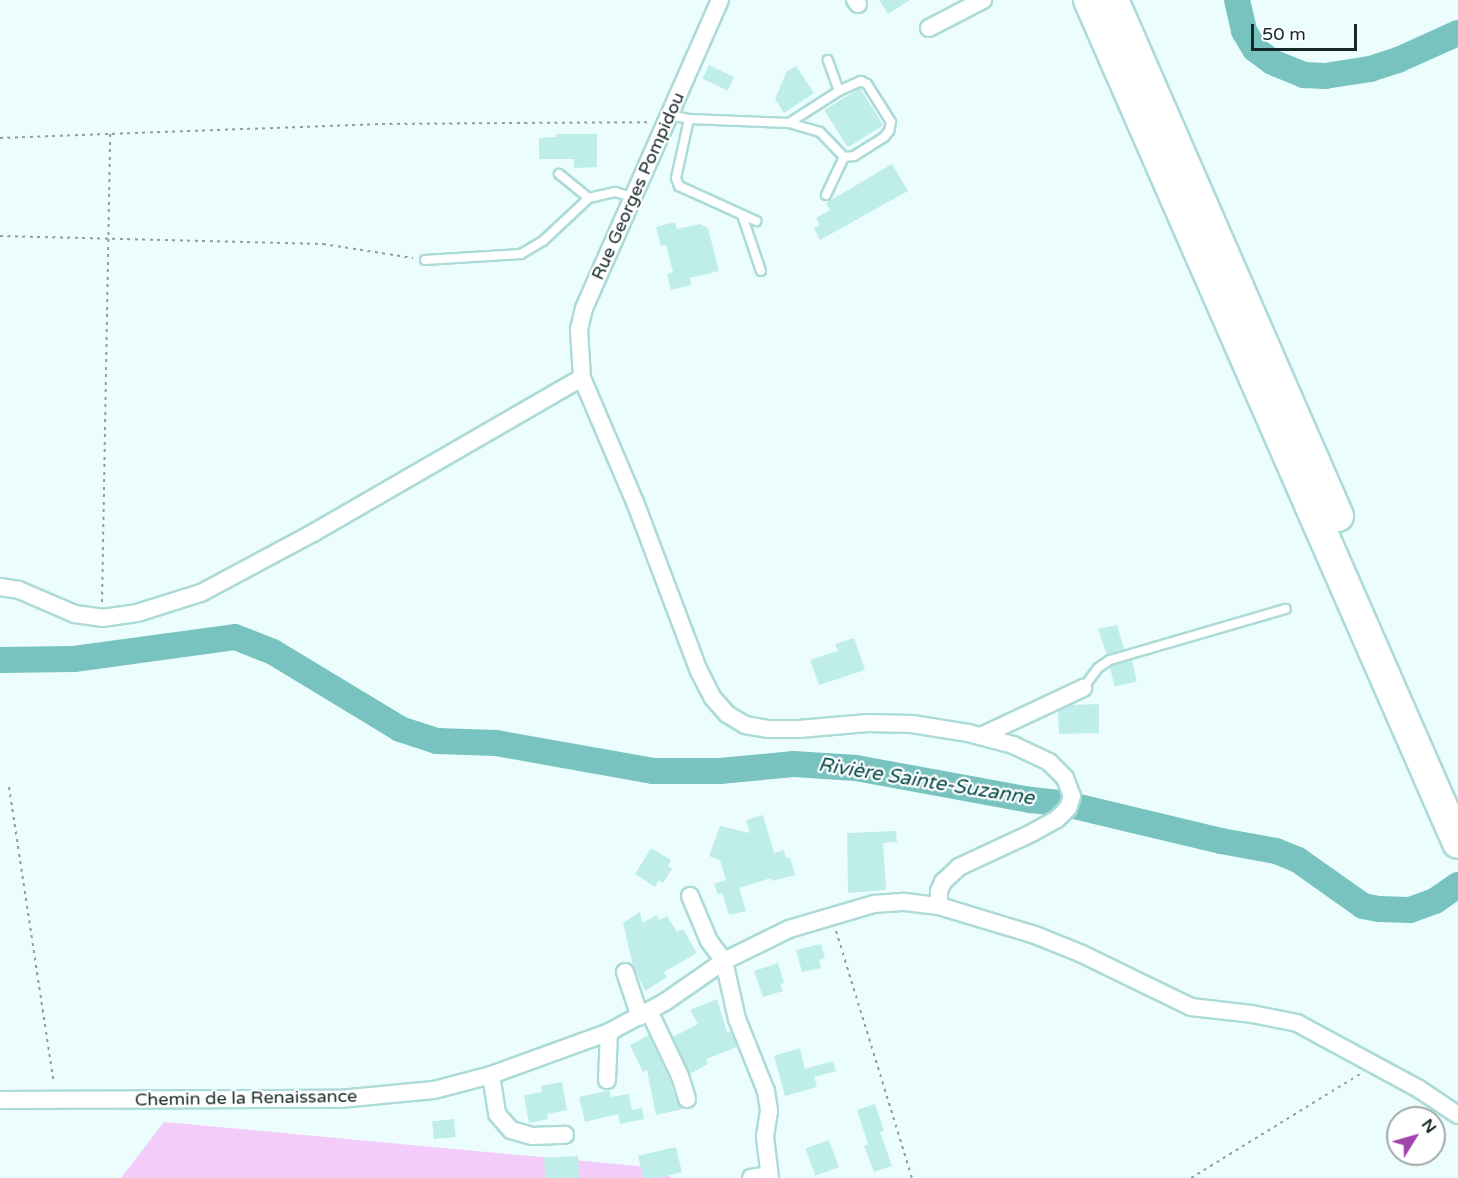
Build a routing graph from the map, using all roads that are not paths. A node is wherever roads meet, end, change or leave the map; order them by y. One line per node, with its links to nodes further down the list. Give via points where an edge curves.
1 (720, 0): 8 (street, Rue Georges Pompidou)
2 (983, 0): 5 (street)
3 (1089, 0): 25 (highway)
4 (1113, 0): 25 (highway)
5 (929, 28)
6 (828, 60): 7 (lane)
7 (839, 91): 10 (lane); 11 (lane, via 854,82 867,84 891,122 884,137 854,156)
8 (667, 118): 9 (lane); 14 (street, Rue Georges Pompidou)
9 (689, 119): 10 (lane); 16 (lane, via 676,178 679,186)
10 (789, 123): 11 (lane, via 820,132)
11 (844, 157): 13 (lane)
12 (560, 174): 15 (lane)
13 (826, 195)
14 (633, 196): 15 (lane, via 615,192); 20 (street, Rue Georges Pompidou, via 584,308 579,329)
15 (589, 198): 18 (lane, via 543,241 521,254)
16 (742, 215): 17 (lane); 19 (lane)
17 (756, 221)
18 (425, 260)
19 (761, 271)
20 (582, 378): 21 (street, via 201,593 137,613 102,618 75,614 19,590); 24 (street, Rue Georges Pompidou, via 699,671 727,714 745,725 768,729 912,724)
21 (0, 587)
22 (1286, 609): 23 (lane, via 1110,660 1098,668)
23 (1083, 688): 24 (street)
24 (981, 736): 28 (street, Rue Georges Pompidou, via 1049,762 1065,778 1072,796 1068,808 1057,819 959,867 943,882)
25 (1444, 776): 26 (highway)
26 (1458, 843)
27 (690, 896): 29 (street, via 709,941)
28 (939, 906): 29 (street, Chemin de la Renaissance, via 889,902 832,916 789,929); 37 (street, Chemin de la Renaissance, via 1035,934 1191,1007 1297,1023 1419,1089)
29 (724, 961): 31 (street, Chemin de la Renaissance); 39 (street, via 737,1019 768,1101 765,1137)
30 (625, 972): 31 (street)
31 (645, 1014): 32 (street, Chemin de la Renaissance); 35 (street, via 680,1076)
32 (609, 1032): 33 (street, Chemin de la Renaissance); 34 (street)
33 (491, 1075): 36 (street, Chemin de la Renaissance, via 434,1089 340,1099); 38 (street, via 497,1114 511,1130 532,1136)
34 (607, 1080)
35 (687, 1099)
36 (0, 1100)
37 (1458, 1115)
38 (565, 1135)
39 (769, 1177): 40 (street)
40 (751, 1178)

